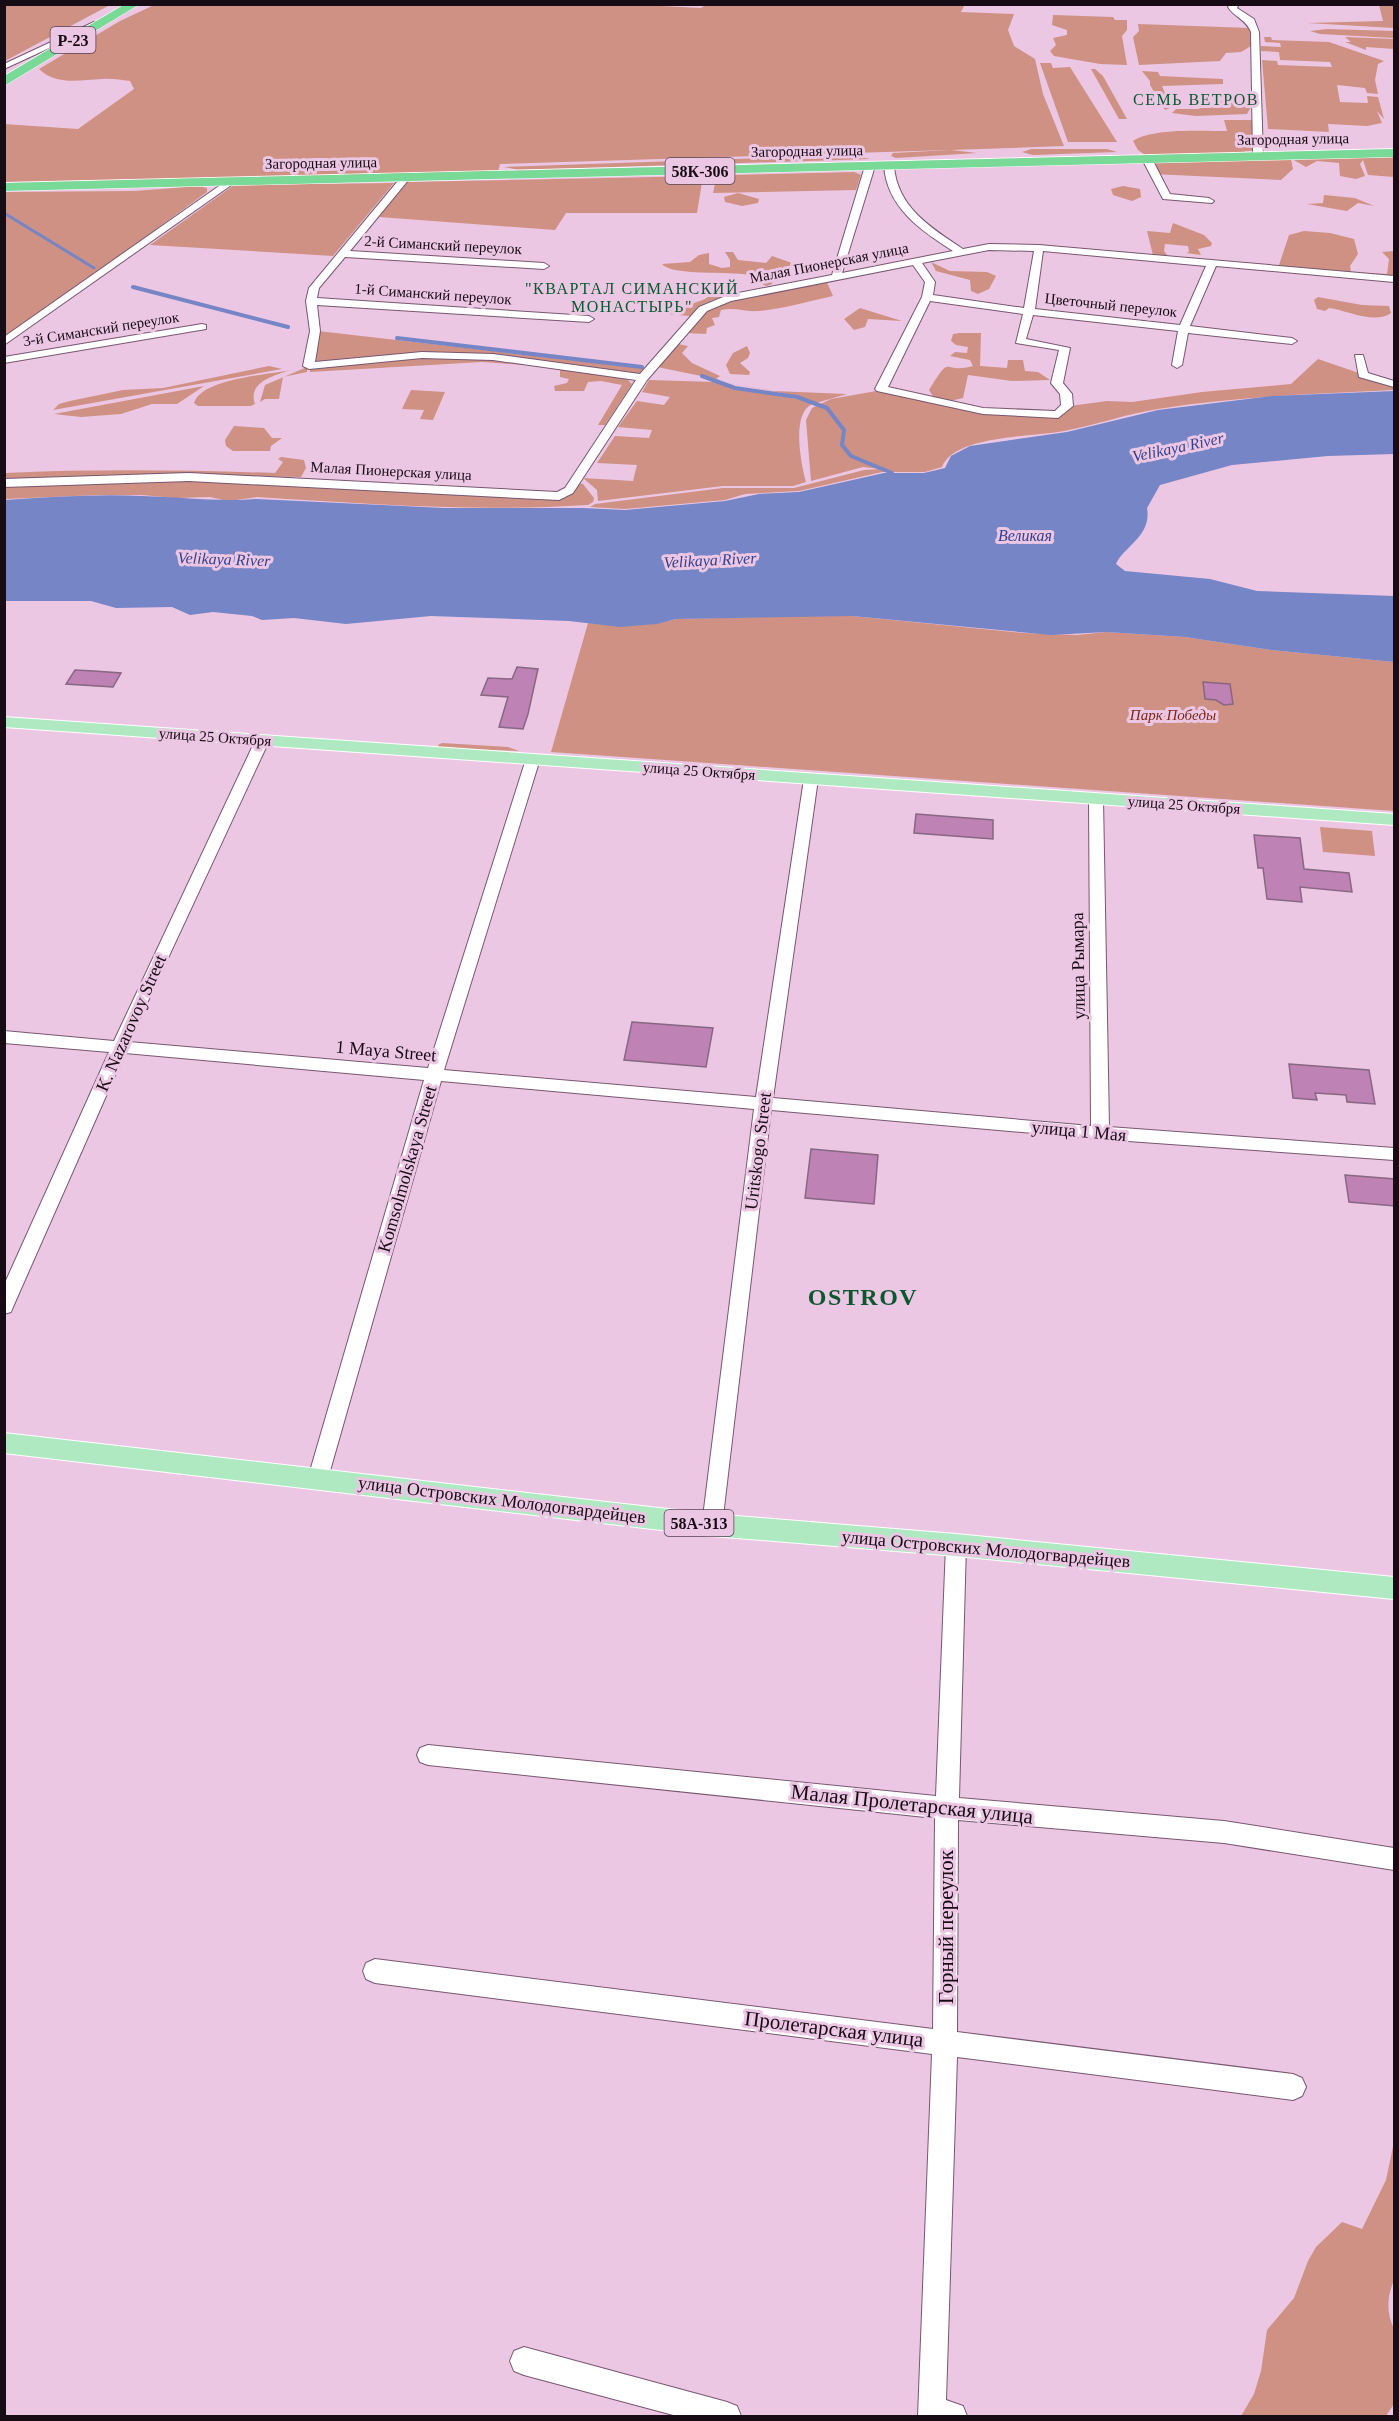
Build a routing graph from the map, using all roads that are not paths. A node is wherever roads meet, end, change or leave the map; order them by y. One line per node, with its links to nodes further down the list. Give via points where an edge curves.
1 (134, 4): 3 (highway, Р-23)
2 (1235, 4): 8 (street, via 1234,10 1251,21 1255,32)
3 (117, 14): 4 (street); 5 (highway, Р-23)
4 (4, 67)
5 (11, 73): 6 (highway, Р-23)
6 (4, 82)
7 (1395, 153): 8 (highway, Загородная улица / 58К-306)
8 (1258, 156): 9 (highway, Загородная улица / 58К-306)
9 (1147, 159): 11 (highway, Загородная улица / 58К-306); 15 (street, via 1166,197)
10 (870, 166): 11 (highway, Загородная улица / 58К-306); 12 (highway, Загородная улица / 58К-306); 22 (street)
11 (889, 166): 17 (street, via 891,187 917,223)
12 (405, 178): 13 (highway, Загородная улица / 58К-306); 18 (street)
13 (232, 181): 14 (highway, Загородная улица / 58К-306); 31 (street)
14 (4, 187)
15 (1209, 201)
16 (1039, 249): 17 (street, Малая Пионерская улица, via 989,247); 20 (street, Малая Пионерская улица); 26 (street)
17 (961, 252): 19 (street, Малая Пионерская улица)
18 (341, 254): 21 (street, 2-й Симанский переулок); 25 (street, via 314,288)
19 (916, 261): 22 (street, Малая Пионерская улица); 24 (street, via 930,282)
20 (1212, 263): 23 (street, Малая Пионерская улица); 29 (street)
21 (544, 266)
22 (836, 277): 35 (street, Малая Пионерская улица, via 728,298 703,309)
23 (1395, 279)
24 (927, 297): 26 (street, Цветочный переулок); 26 (street, via 882,389 983,411 1058,415 1067,406 1066,394 1057,383 1065,348 1020,341)
25 (311, 301): 27 (street, 1-й Симанский переулок); 35 (street, via 315,331 309,366 422,355 493,357)
26 (1029, 311): 29 (street, Цветочный переулок)
27 (589, 319)
28 (202, 327): 33 (street, 3-й Симанский переулок)
29 (1184, 328): 30 (street, Цветочный переулок); 34 (street)
30 (1292, 341)
31 (4, 342)
32 (1359, 357): 36 (street, via 1363,375)
33 (4, 360)
34 (1177, 365)
35 (643, 378): 37 (street, Малая Пионерская улица, via 569,490 559,496 189,477)
36 (1395, 384)
37 (4, 483)
38 (4, 722): 39 (main road, улица 25 Октября)
39 (262, 741): 40 (main road, улица 25 Октября); 45 (street, K. Nazarovoy Street)
40 (533, 759): 41 (main road, улица 25 Октября); 46 (street, Komsolmolskaya Street)
41 (811, 779): 42 (main road, улица 25 Октября); 47 (street, Uritskogo Street)
42 (1096, 799): 43 (main road, улица 25 Октября); 48 (street, улица Рымара)
43 (1395, 820)
44 (4, 1037): 45 (street, 1 Maya Street)
45 (119, 1047): 46 (street, 1 Maya Street); 50 (street, K. Nazarovoy Street)
46 (434, 1075): 47 (street, 1 Maya Street); 52 (street, Komsolmolskaya Street)
47 (763, 1103): 48 (street, улица 1 Мая); 53 (street, Uritskogo Street)
48 (1100, 1133): 49 (street, улица 1 Мая)
49 (1395, 1154)
50 (4, 1307)
51 (4, 1443): 52 (main road, улица Островских Молодогвардейцев / 58А-313)
52 (318, 1478): 53 (main road, улица Островских Молодогвардейцев / 58А-313)
53 (712, 1525): 54 (main road, улица Островских Молодогвардейцев / 58А-313)
54 (956, 1545): 55 (main road, улица Островских Молодогвардейцев / 58А-313); 57 (street, Горный переулок)
55 (1395, 1588)
56 (428, 1755): 57 (street, Малая Пролетарская улица)
57 (947, 1808): 58 (street, Малая Пролетарская улица, via 1224,1833); 60 (street, Горный переулок)
58 (1395, 1858)
59 (375, 1971): 60 (street, Пролетарская улица)
60 (945, 2043): 61 (street, Пролетарская улица); 63 (street, Горный переулок)
61 (1293, 2087)
62 (524, 2361): 64 (street)
63 (939, 2414)
64 (727, 2416)

